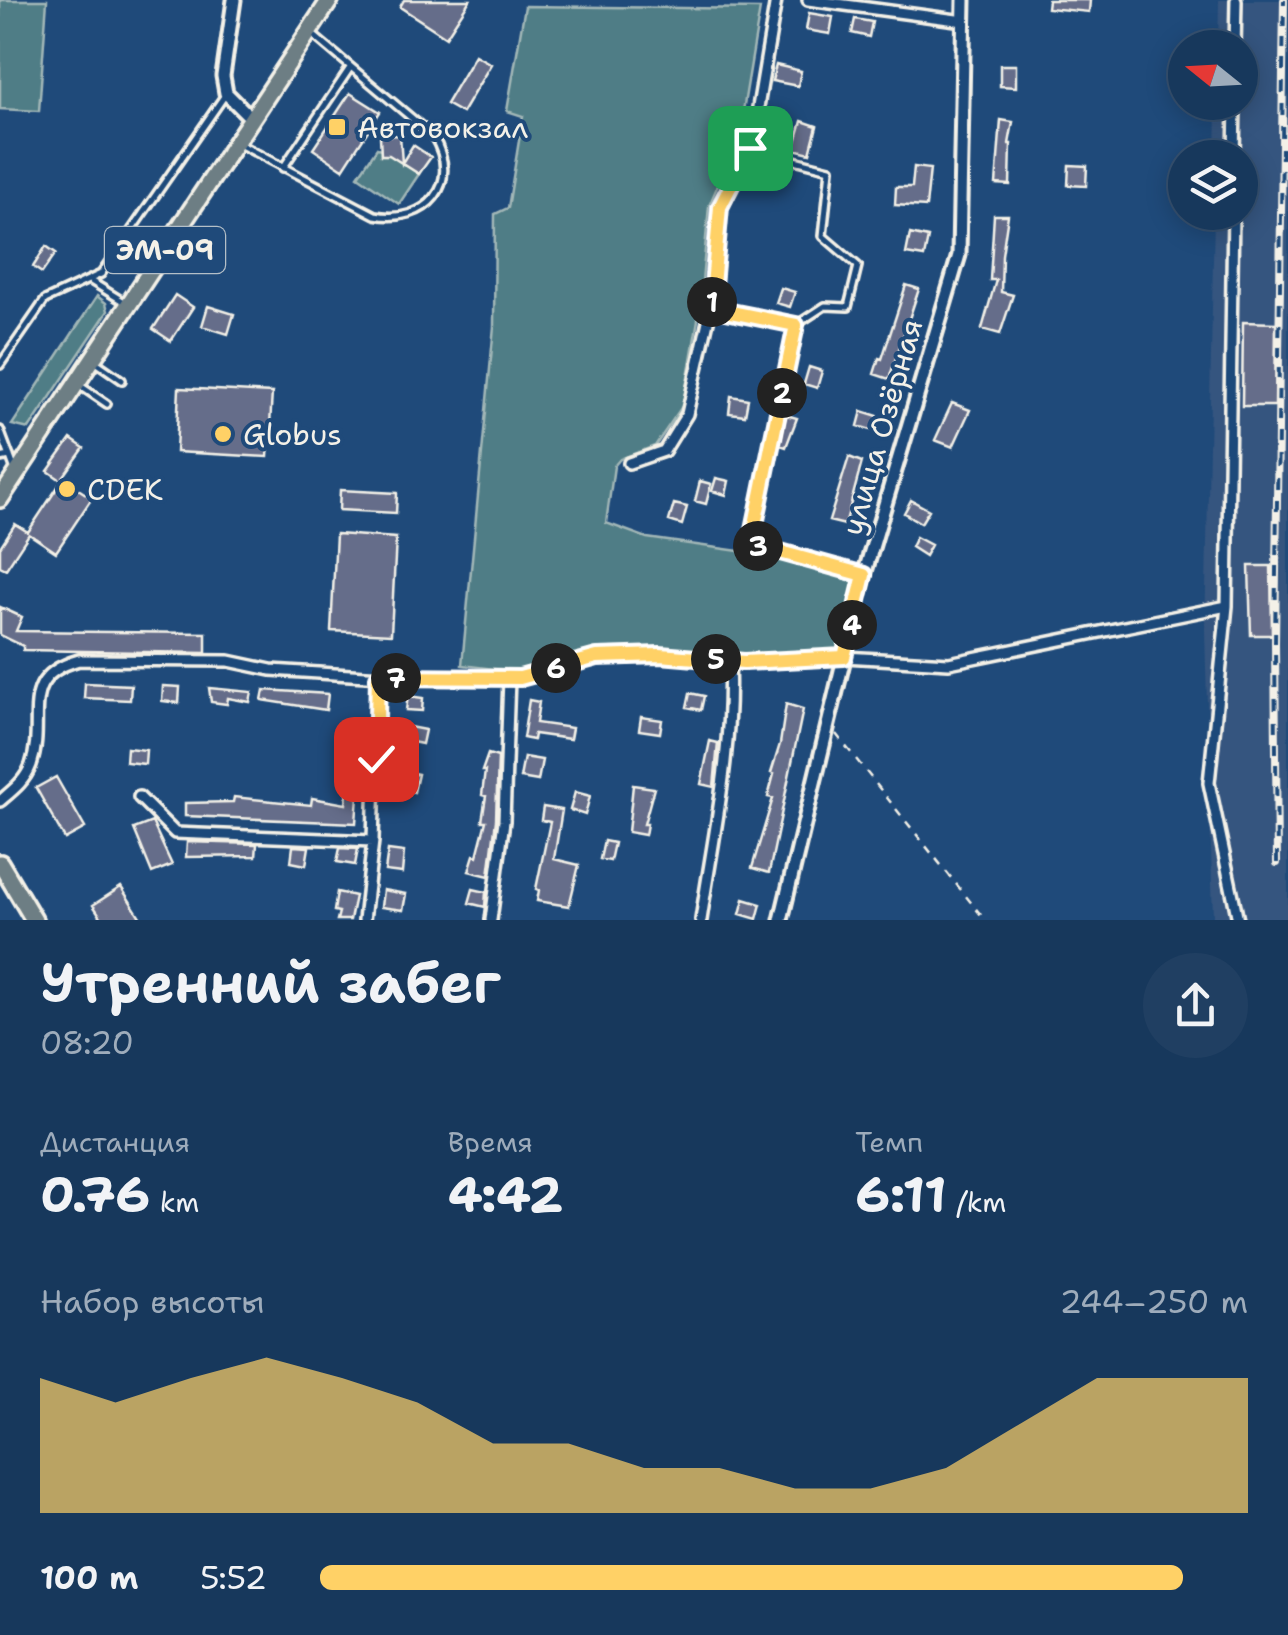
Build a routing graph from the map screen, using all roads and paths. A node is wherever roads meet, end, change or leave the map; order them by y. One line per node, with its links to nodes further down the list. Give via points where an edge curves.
1 (234, 0): 11 (street, via 222,76)
2 (330, 0): 9 (highway, ЭМ-09)
3 (776, 0): 14 (street)
4 (808, 0): 7 (street)
5 (964, 0): 7 (street, улица Озёрная)
6 (1236, 0): 8 (street)
7 (964, 21): 32 (street, улица Озёрная, via 958,254)
8 (1236, 30)
9 (309, 32): 10 (lane); 12 (highway, ЭМ-09)
10 (350, 68): 15 (lane); 15 (lane, via 434,136 445,166 436,196 410,216 385,217)
11 (226, 93): 12 (street); 17 (lane, via 111,263)
12 (252, 119): 13 (highway, ЭМ-09)
13 (236, 143): 15 (lane); 18 (highway, ЭМ-09)
14 (750, 148): 19 (street, via 720,207); 20 (lane, via 830,168 824,236 858,266 848,307 825,306)
15 (283, 168)
16 (1233, 230): 33 (street)
17 (88, 279): 18 (lane); 22 (lane, via 44,300)
18 (128, 305): 21 (highway, ЭМ-09)
19 (711, 308): 20 (street); 29 (street, via 687,414 664,451)
20 (796, 325): 32 (street, via 751,544)
21 (93, 359): 23 (lane); 24 (highway, ЭМ-09)
22 (0, 365)
23 (122, 380)
24 (77, 383): 25 (lane); 30 (highway, ЭМ-09)
25 (107, 404)
26 (0, 430): 27 (lane)
27 (10, 456): 28 (lane); 30 (lane)
28 (0, 458)
29 (629, 463)
30 (17, 474): 31 (highway, ЭМ-09)
31 (0, 500)
32 (864, 575): 34 (street, улица Озёрная)
33 (1227, 606): 34 (street, via 949,663); 49 (street, via 1209,783)
34 (844, 657): 35 (street); 38 (street, улица Озёрная)
35 (730, 660): 37 (street, via 597,657); 46 (street, via 724,783)
36 (378, 677): 37 (street); 40 (street, via 229,661 79,660 58,666 36,696 32,762); 41 (street)
37 (509, 678): 45 (street, via 504,821)
38 (828, 724): 47 (street, улица Озёрная); 48 (path)
39 (139, 797): 41 (street, via 175,833)
40 (0, 801)
41 (373, 841): 44 (street)
42 (0, 863): 43 (highway)
43 (34, 920)
44 (364, 920)
45 (491, 920)
46 (701, 920)
47 (781, 920)
48 (985, 920)
49 (1238, 920)

